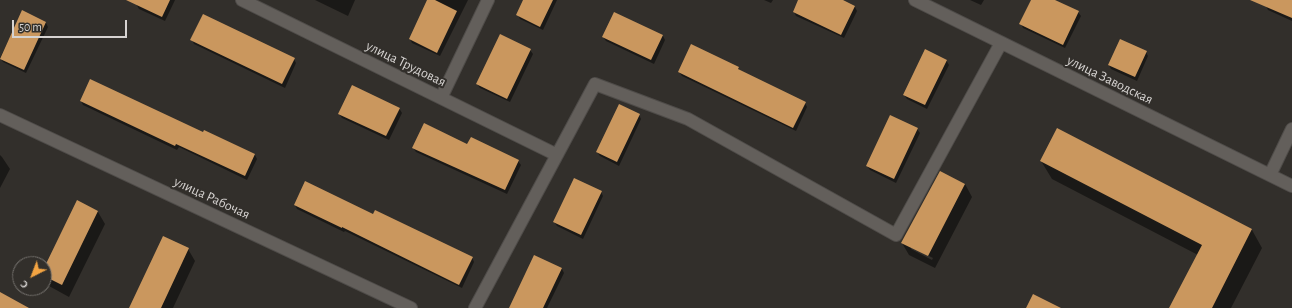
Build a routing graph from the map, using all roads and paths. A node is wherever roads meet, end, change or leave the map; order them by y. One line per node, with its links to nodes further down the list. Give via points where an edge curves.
1 (242, 0): 5 (street, улица Трудовая)
2 (488, 0): 5 (street)
3 (915, 0): 4 (street, улица Заводская)
4 (1001, 43): 8 (street, via 896,235 688,119 595,84); 9 (street, улица Заводская)
5 (441, 98): 8 (street, улица Трудовая)
6 (0, 115): 11 (street, улица Рабочая)
7 (1292, 129): 9 (street)
8 (557, 155): 12 (street)
9 (1270, 175): 10 (street, улица Заводская)
10 (1292, 186)
11 (411, 308)
12 (475, 308)

